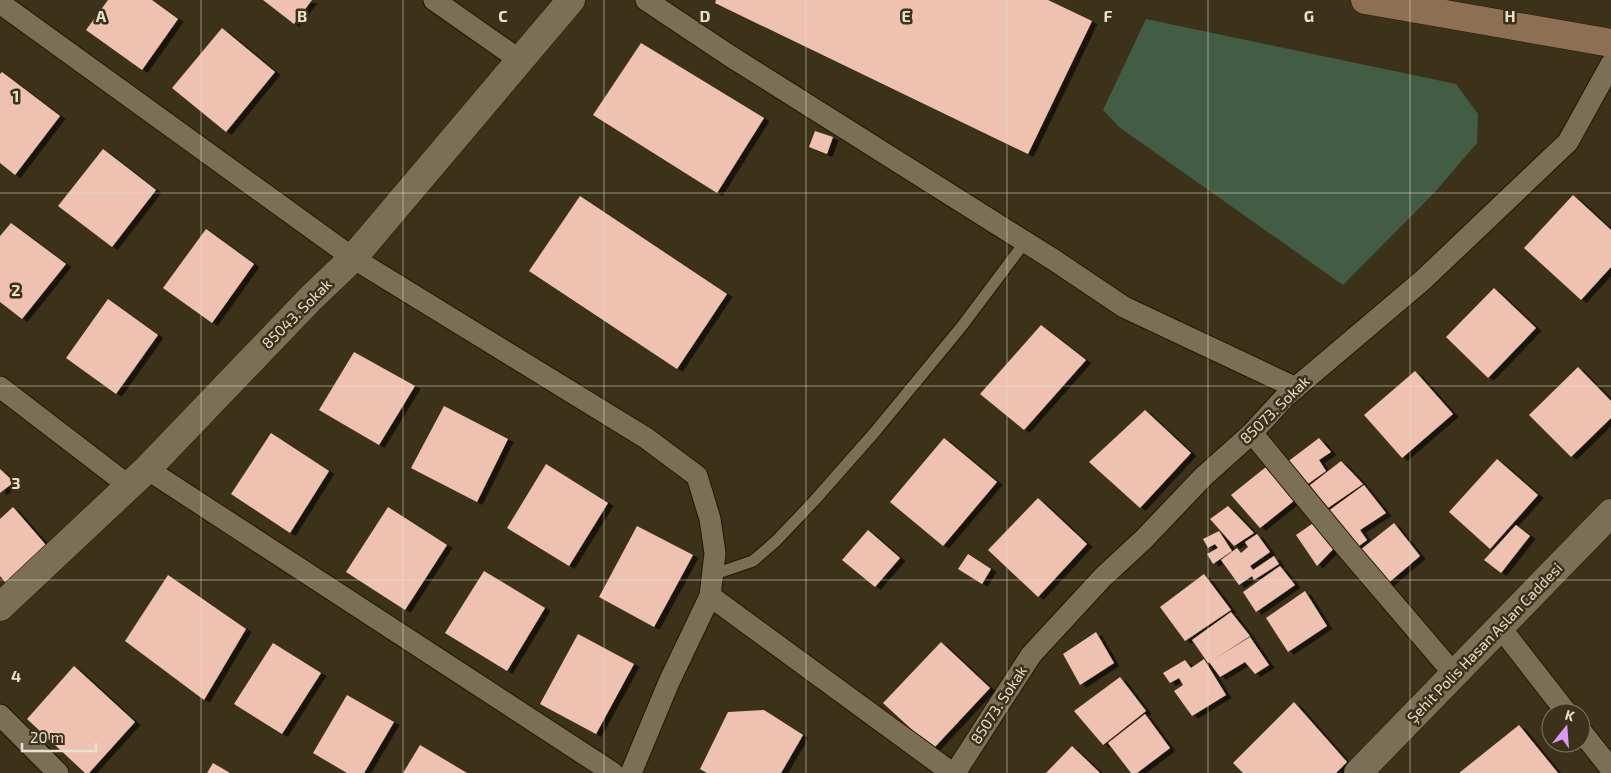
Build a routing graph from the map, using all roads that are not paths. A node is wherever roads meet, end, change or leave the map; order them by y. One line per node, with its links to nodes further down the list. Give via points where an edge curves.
1 (434, 0): 7 (street)
2 (571, 0): 7 (street, 85043. Sokak)
3 (646, 0): 9 (street)
4 (1365, 0): 6 (main road)
5 (0, 3): 10 (street)
6 (1611, 43)
7 (521, 61): 10 (street, 85043. Sokak)
8 (1611, 64): 12 (street, 85073. Sokak, via 1568,142 1423,280)
9 (1025, 242): 12 (street, via 1124,307); 16 (lane, via 962,326 814,501 753,561)
10 (353, 258): 14 (street, 85043. Sokak); 16 (street, via 646,438 697,476 710,519 715,553)
11 (0, 387): 14 (street)
12 (1296, 388): 13 (street, 85073. Sokak)
13 (1252, 433): 20 (street); 28 (street, 85073. Sokak, via 1203,477 1031,655)
14 (138, 478): 18 (street, 85043. Sokak); 26 (street)
15 (1611, 512): 19 (street, Şehit Polis Hasan Aslan Caddesi)
16 (712, 575): 17 (street)
17 (710, 596): 27 (street); 28 (street)
18 (0, 608)
19 (1500, 627): 20 (street, Şehit Polis Hasan Aslan Caddesi); 21 (street)
20 (1454, 674): 29 (street, Şehit Polis Hasan Aslan Caddesi)
21 (1559, 703)
22 (0, 715): 25 (street)
23 (1591, 744): 24 (street)
24 (1611, 769)
25 (58, 773)
26 (613, 773)
27 (631, 773)
28 (954, 773)
29 (1358, 773)

